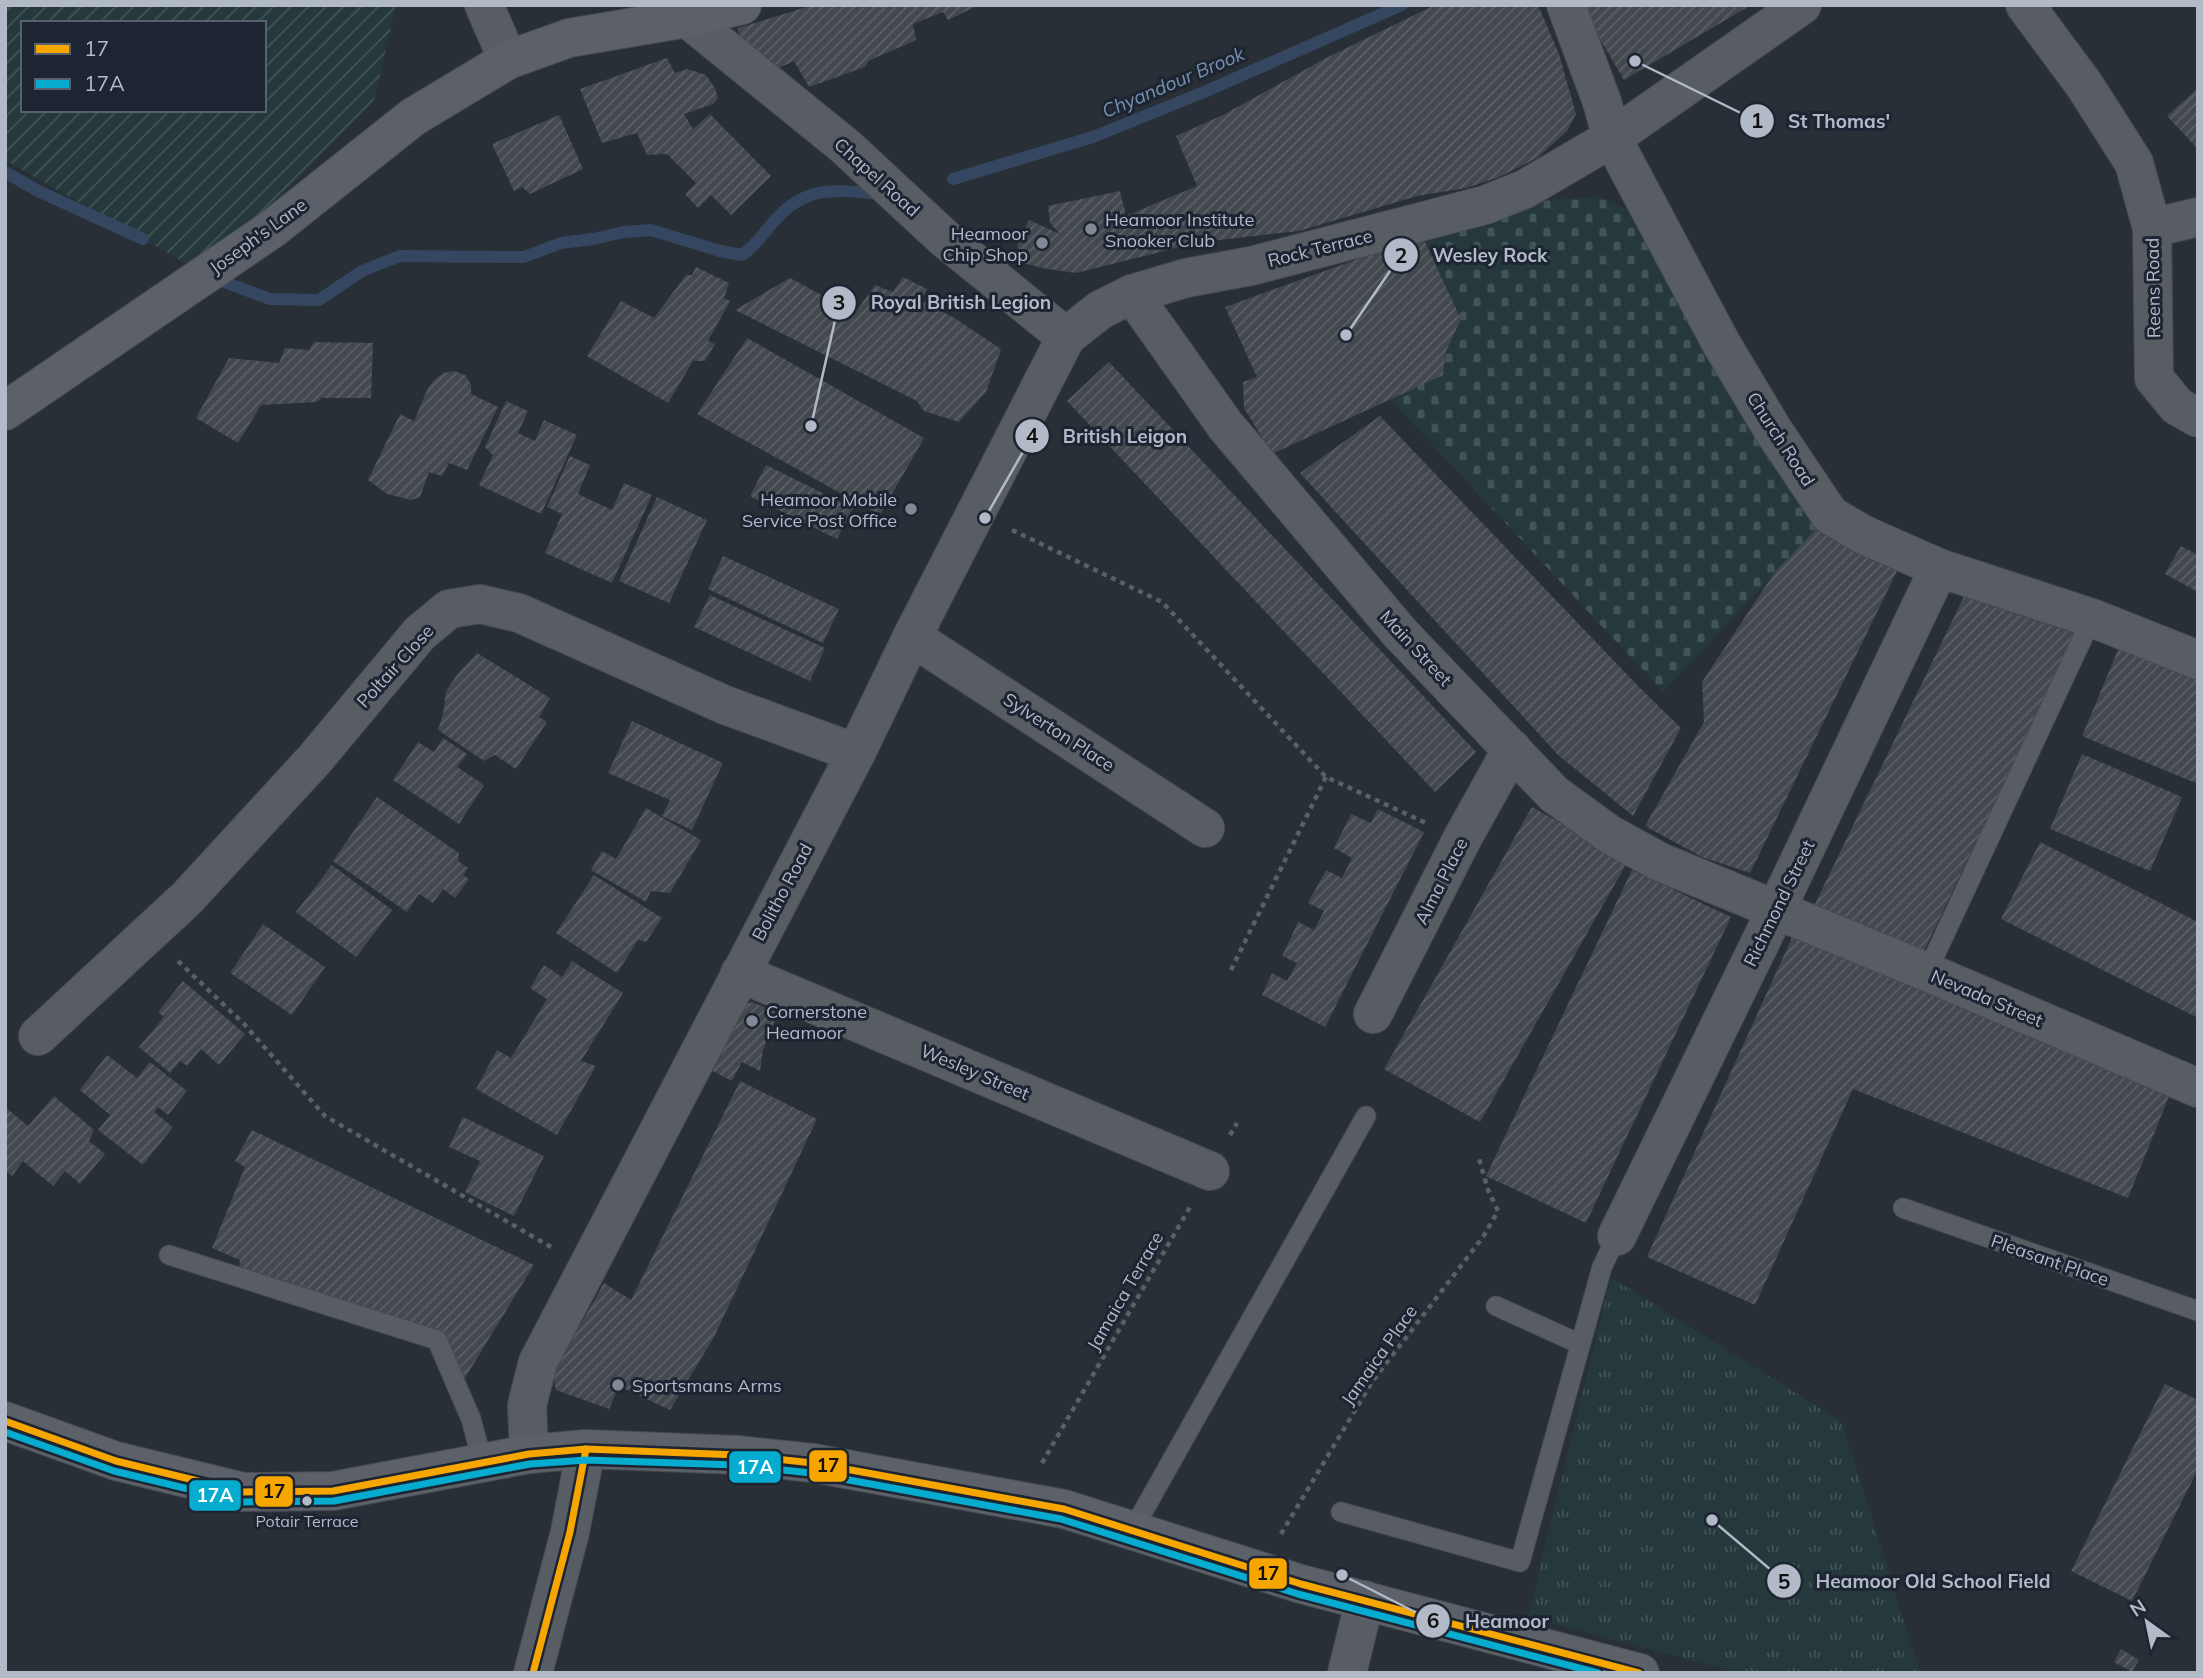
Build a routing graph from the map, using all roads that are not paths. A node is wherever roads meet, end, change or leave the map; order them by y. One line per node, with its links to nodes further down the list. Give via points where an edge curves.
1 (484, 5): 7 (street)
2 (742, 5): 6 (main road, Joseph's Lane)
3 (1566, 5): 8 (street, Church Road)
4 (1802, 5): 8 (street, Rock Terrace)
5 (2025, 5): 10 (street, Reens Road, via 2134,163)
6 (687, 18): 7 (main road, Joseph's Lane, via 569,38); 12 (street, Chapel Road, via 846,147 944,238)
7 (508, 60): 13 (main road, Joseph's Lane, via 414,117 272,229)
8 (1612, 138): 11 (street, Rock Terrace, via 1525,189 1485,205); 15 (street, Church Road, via 1721,343 1830,515)
9 (2198, 217): 10 (street)
10 (2152, 228): 14 (street, Reens Road, via 2154,378 2176,407)
11 (1132, 294): 12 (street, Rock Terrace, via 1100,310); 19 (street, Main Street, via 1225,425 1400,633)
12 (1066, 338): 17 (street, Bolitho Road)
13 (5, 411)
14 (2198, 418)
15 (1939, 568): 16 (street, Church Road); 22 (street, Richmond Street)
16 (2092, 618): 18 (street, Church Road); 24 (lane)
17 (912, 636): 20 (street, Bolitho Road); 21 (street, Sylverton Place)
18 (2198, 660)
19 (1512, 749): 22 (street, Main Street, via 1554,794 1609,834 1660,862); 25 (street, Alma Place)
20 (856, 753): 23 (street, Bolitho Road); 26 (street, Poltair Close, via 725,705 519,613 480,604 449,609 420,633 314,760 187,898)
21 (1205, 828)
22 (1776, 910): 24 (street, Nevada Street); 31 (street, Richmond Street)
23 (740, 972): 29 (street, Wesley Street); 38 (street, Bolitho Road, via 538,1362 527,1405)
24 (1927, 972): 27 (street, Nevada Street)
25 (1373, 1014)
26 (38, 1036)
27 (2198, 1088)
28 (1366, 1116): 41 (lane)
29 (1210, 1171)
30 (1903, 1208): 34 (lane, Pleasant Place)
31 (1617, 1236): 35 (lane, via 1602,1267)
32 (169, 1255): 39 (lane, via 437,1340 471,1419)
33 (1496, 1306): 35 (lane)
34 (2198, 1311)
35 (1580, 1344): 40 (lane, via 1520,1562)
36 (5, 1421): 39 (main road, via 116,1461 243,1492 333,1491)
37 (586, 1449): 38 (main road); 41 (main road, via 813,1463 1064,1509); 43 (street, via 570,1532)
38 (529, 1454): 39 (main road)
39 (483, 1464)
40 (1341, 1512)
41 (1132, 1531): 42 (main road)
42 (1365, 1600): 44 (street); 45 (main road)
43 (533, 1673)
44 (1347, 1673)
45 (1640, 1673)

